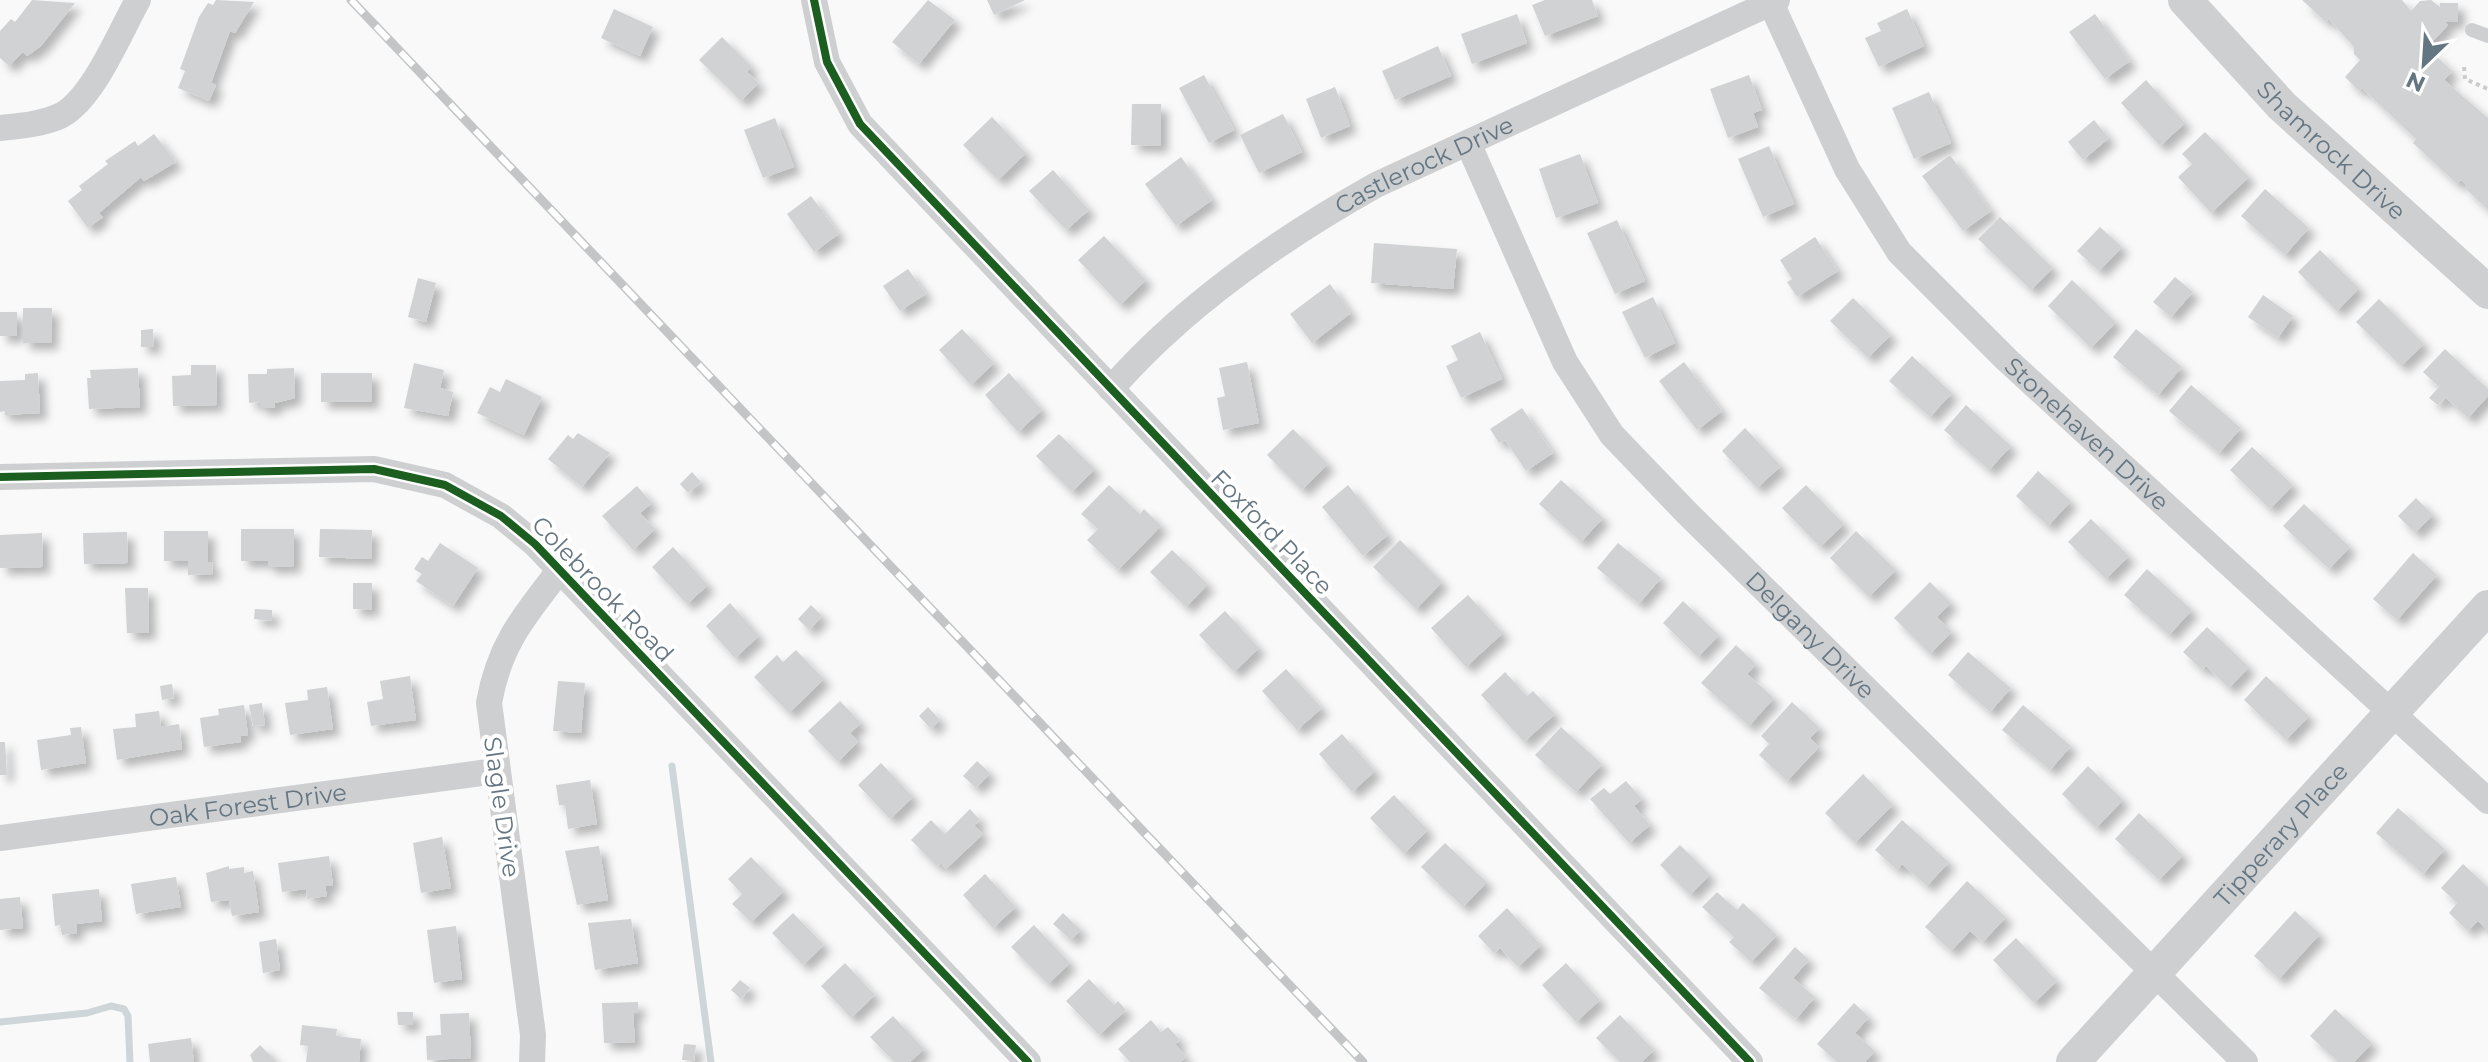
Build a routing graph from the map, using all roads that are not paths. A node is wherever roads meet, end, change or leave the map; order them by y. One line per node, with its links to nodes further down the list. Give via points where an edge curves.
1 (138, 0): 7 (street, via 89,88 69,110)
2 (814, 0): 10 (street, Foxford Place, via 827,62 860,124)
3 (2185, 0): 9 (street, Shamrock Drive, via 2282,106)
4 (1774, 1): 8 (street, Castlerock Drive); 14 (street, Stonehaven Drive, via 1847,169 1899,252 2007,360)
5 (2472, 30): 6 (lane)
6 (2488, 36)
7 (0, 128)
8 (1468, 143): 10 (street, Castlerock Drive, via 1376,185 1284,240 1224,283); 18 (street, Delgany Drive, via 1565,362 1612,435)
9 (2488, 292)
10 (1111, 389): 21 (street, Foxford Place)
11 (0, 477): 12 (street, Colebrook Road, via 321,468 405,473 445,485 501,516)
12 (559, 571): 15 (street, Slagle Drive, via 511,634 494,672 489,703); 20 (street, Colebrook Road)
13 (2488, 607): 14 (street, Tipperary Place)
14 (2392, 713): 16 (street, Stonehaven Drive); 18 (street, Tipperary Place)
15 (496, 771): 17 (street, Oak Forest Drive); 19 (street, Slagle Drive, via 533,1035)
16 (2488, 801)
17 (0, 838)
18 (2155, 973): 22 (street, Tipperary Place); 23 (street, Delgany Drive)
19 (532, 1062)
20 (1028, 1062)
21 (1750, 1062)
22 (2073, 1062)
23 (2245, 1062)

